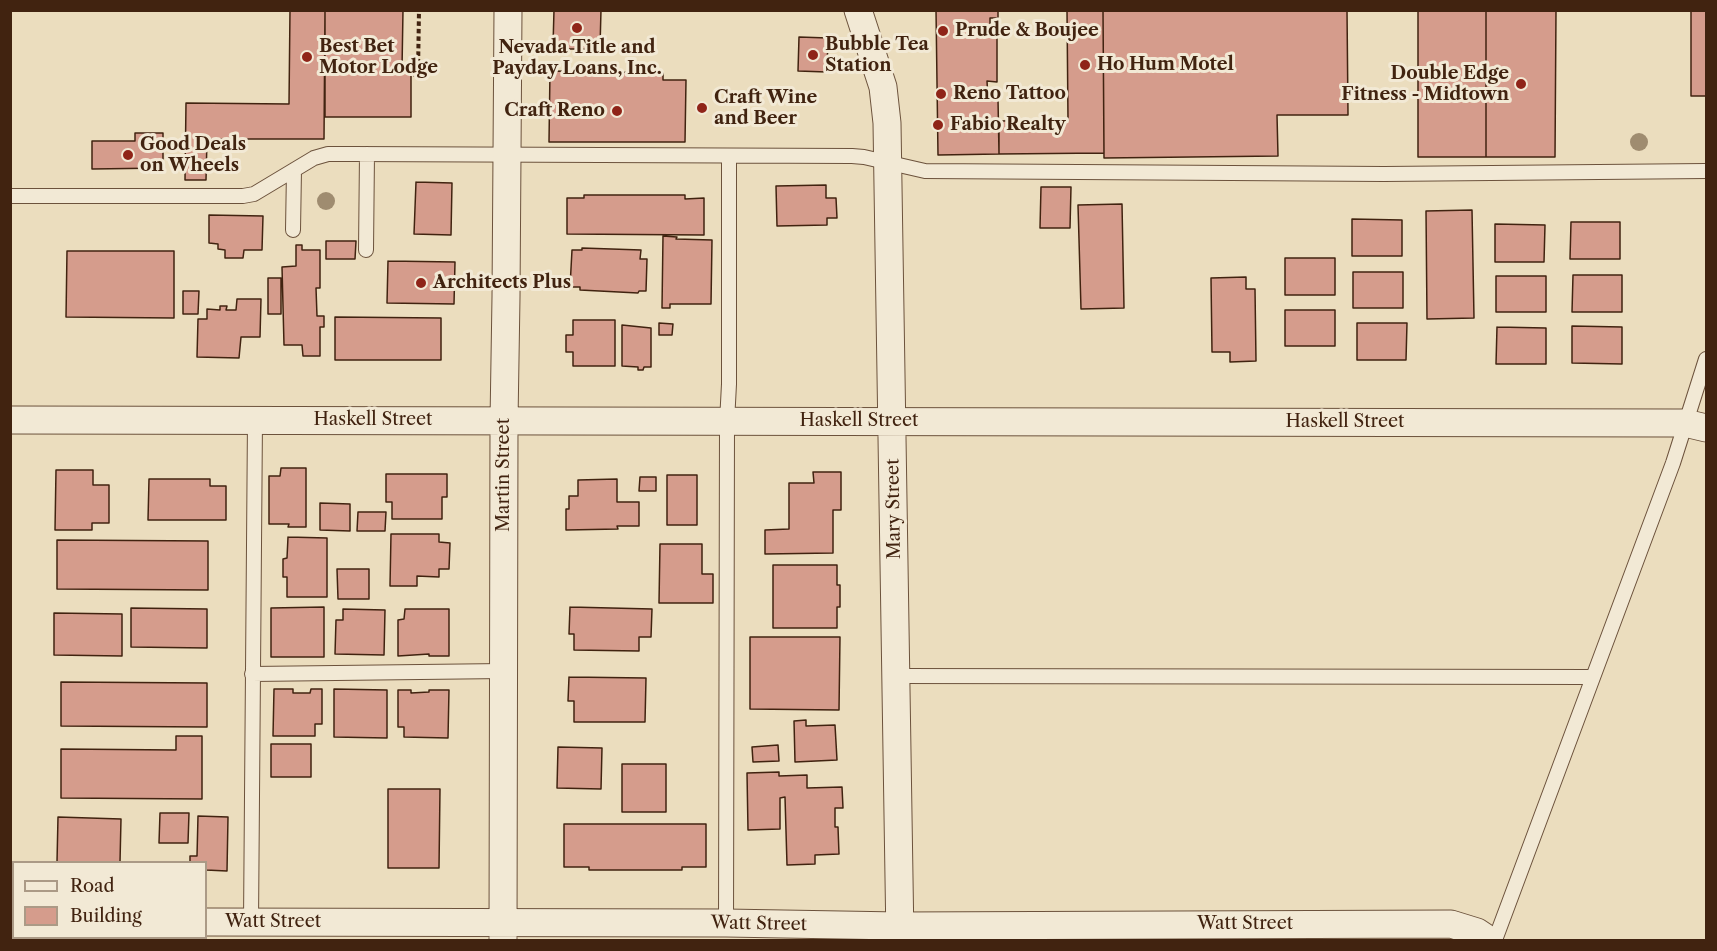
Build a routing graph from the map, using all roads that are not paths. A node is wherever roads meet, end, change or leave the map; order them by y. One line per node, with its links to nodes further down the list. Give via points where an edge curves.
1 (508, 10): 4 (street, Martin Street)
2 (858, 10): 6 (street, Mary Street, via 883,87)
3 (367, 154): 4 (lane); 7 (lane, via 328,154); 11 (lane)
4 (507, 155): 5 (lane); 16 (street, Martin Street)
5 (729, 156): 6 (lane, via 852,156); 17 (lane)
6 (888, 162): 8 (lane, via 925,171); 15 (street, Mary Street)
7 (294, 170): 9 (lane, via 254,194 243,196); 10 (lane)
8 (1707, 171)
9 (10, 196)
10 (293, 230)
11 (366, 250)
12 (1707, 359): 18 (lane)
13 (255, 419): 14 (street, Haskell Street); 16 (street, Haskell Street); 20 (lane)
14 (10, 420)
15 (892, 420): 17 (street, Haskell Street); 18 (street, Haskell Street); 21 (street, Mary Street)
16 (504, 421): 17 (street, Haskell Street); 19 (street, Martin Street)
17 (727, 422): 25 (lane)
18 (1696, 425): 22 (lane, via 1673,463)
19 (504, 671): 20 (lane); 26 (street, Martin Street)
20 (252, 674): 24 (lane)
21 (896, 676): 22 (lane); 27 (street, Mary Street)
22 (1593, 677): 29 (lane)
23 (207, 922): 24 (street, Watt Street)
24 (251, 922): 26 (street, Watt Street)
25 (726, 923): 26 (street, Watt Street); 27 (street, Watt Street)
26 (504, 931)
27 (900, 933): 28 (street, Watt Street, via 1450,924)
28 (1489, 940)
29 (1495, 940)

